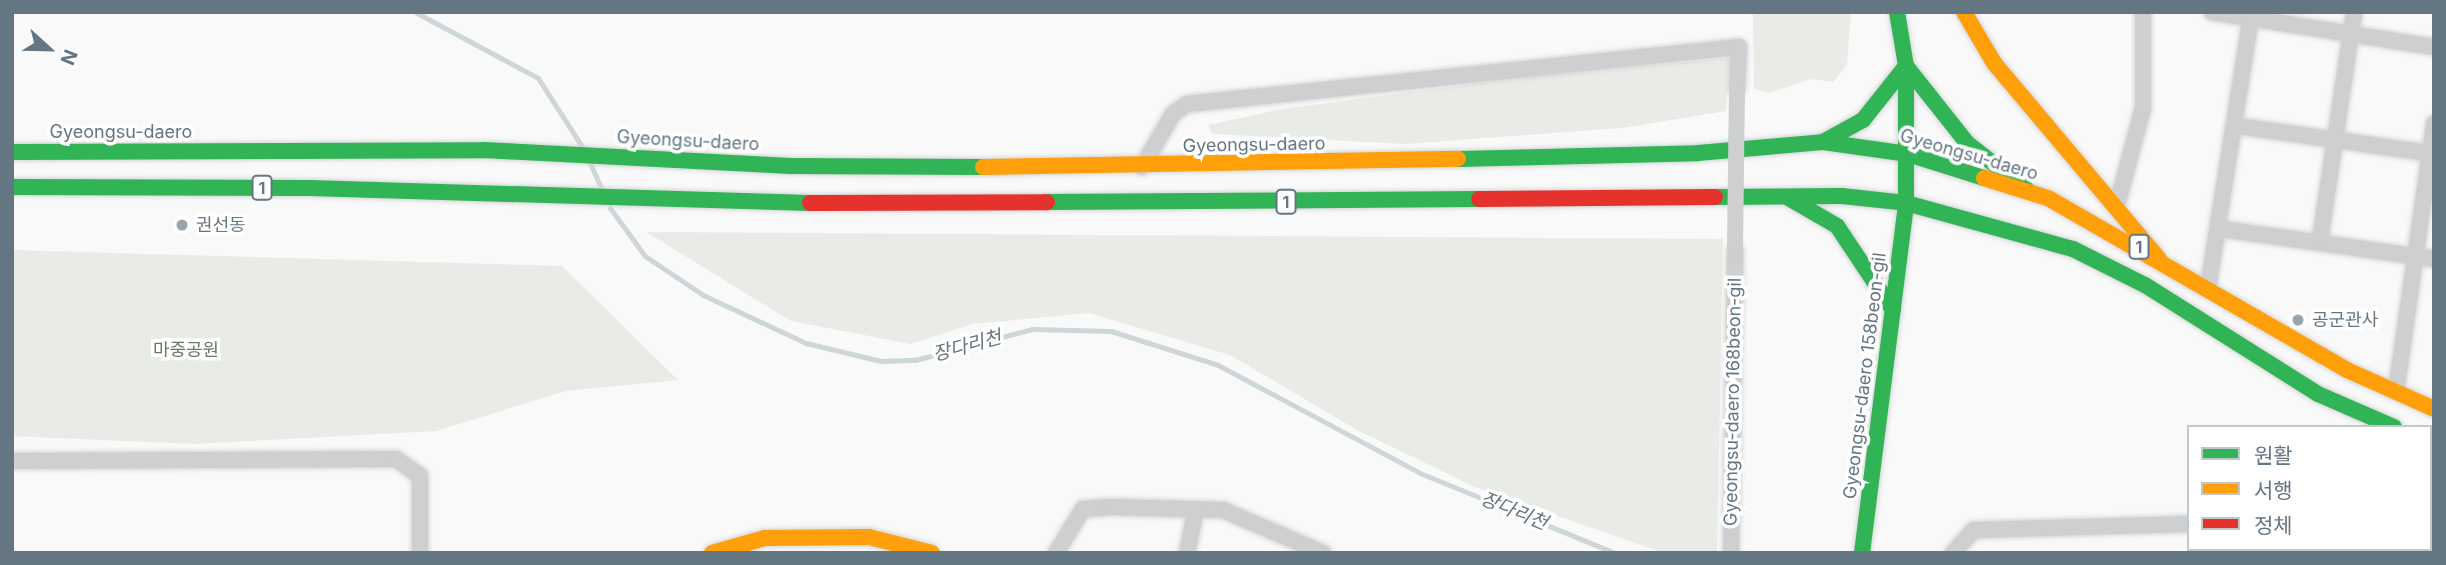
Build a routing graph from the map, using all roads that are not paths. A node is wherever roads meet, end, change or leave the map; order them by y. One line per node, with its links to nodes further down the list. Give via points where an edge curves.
1 (1897, 12): 9 (main road, Gyeongsu-daero 158beon-gil)
2 (1964, 12): 22 (main road, via 1994,63)
3 (2143, 12): 22 (street, via 2143,108)
4 (2354, 12): 7 (street)
5 (2223, 14): 6 (street)
6 (2250, 22): 7 (street); 11 (street)
7 (2351, 35): 8 (street); 12 (street)
8 (2434, 47)
9 (1906, 66): 13 (main road, via 1888,96 1863,121); 16 (main road, Gyeongsu-daero 158beon-gil); 19 (main road, via 1967,143)
10 (2434, 124): 15 (street)
11 (2238, 126): 12 (street); 23 (street)
12 (2335, 140): 15 (street); 24 (street)
13 (1823, 142): 16 (main road, Gyeongsu-daero / 1); 17 (main road, Gyeongsu-daero / 1, via 1698,153)
14 (12, 152): 17 (main road, Gyeongsu-daero / 1, via 484,150 791,166)
15 (2431, 153): 25 (street)
16 (1908, 154): 19 (main road, Gyeongsu-daero / 1); 21 (main road, Gyeongsu-daero 158beon-gil)
17 (1142, 167): 42 (street, Gyeongsu-daero 168beon-gil, bridge, via 1173,114 1187,104 1739,47)
18 (12, 187): 20 (main road, 1, via 666,202)
19 (2030, 192): 26 (main road, Gyeongsu-daero / 1)
20 (1787, 197): 21 (main road, 1); 29 (main road, via 1837,226)
21 (1906, 203): 29 (main road, Gyeongsu-daero 158beon-gil); 32 (main road, 1, via 2073,249 2145,285 2318,394)
22 (2117, 205): 26 (main road)
23 (2221, 229): 24 (street); 28 (street)
24 (2320, 240): 25 (street)
25 (2415, 256): 27 (street); 30 (street)
26 (2159, 259): 28 (main road, Gyeongsu-daero / 1)
27 (2434, 259)
28 (2208, 288): 30 (main road, Gyeongsu-daero / 1)
29 (1893, 310): 43 (main road, Gyeongsu-daero 158beon-gil)
30 (2396, 392): 31 (main road, Gyeongsu-daero / 1)
31 (2434, 409)
32 (2389, 425)
33 (12, 461): 36 (street, via 396,459 420,476)
34 (1196, 509): 39 (street, via 1083,509); 40 (street); 41 (street, via 1223,510)
35 (2187, 524): 44 (street, via 1974,530)
36 (420, 553)
37 (712, 553): 38 (main road, via 765,538 869,537)
38 (932, 553)
39 (1056, 553)
40 (1187, 553)
41 (1323, 553)
42 (1731, 553)
43 (1863, 553)
44 (1953, 553)

